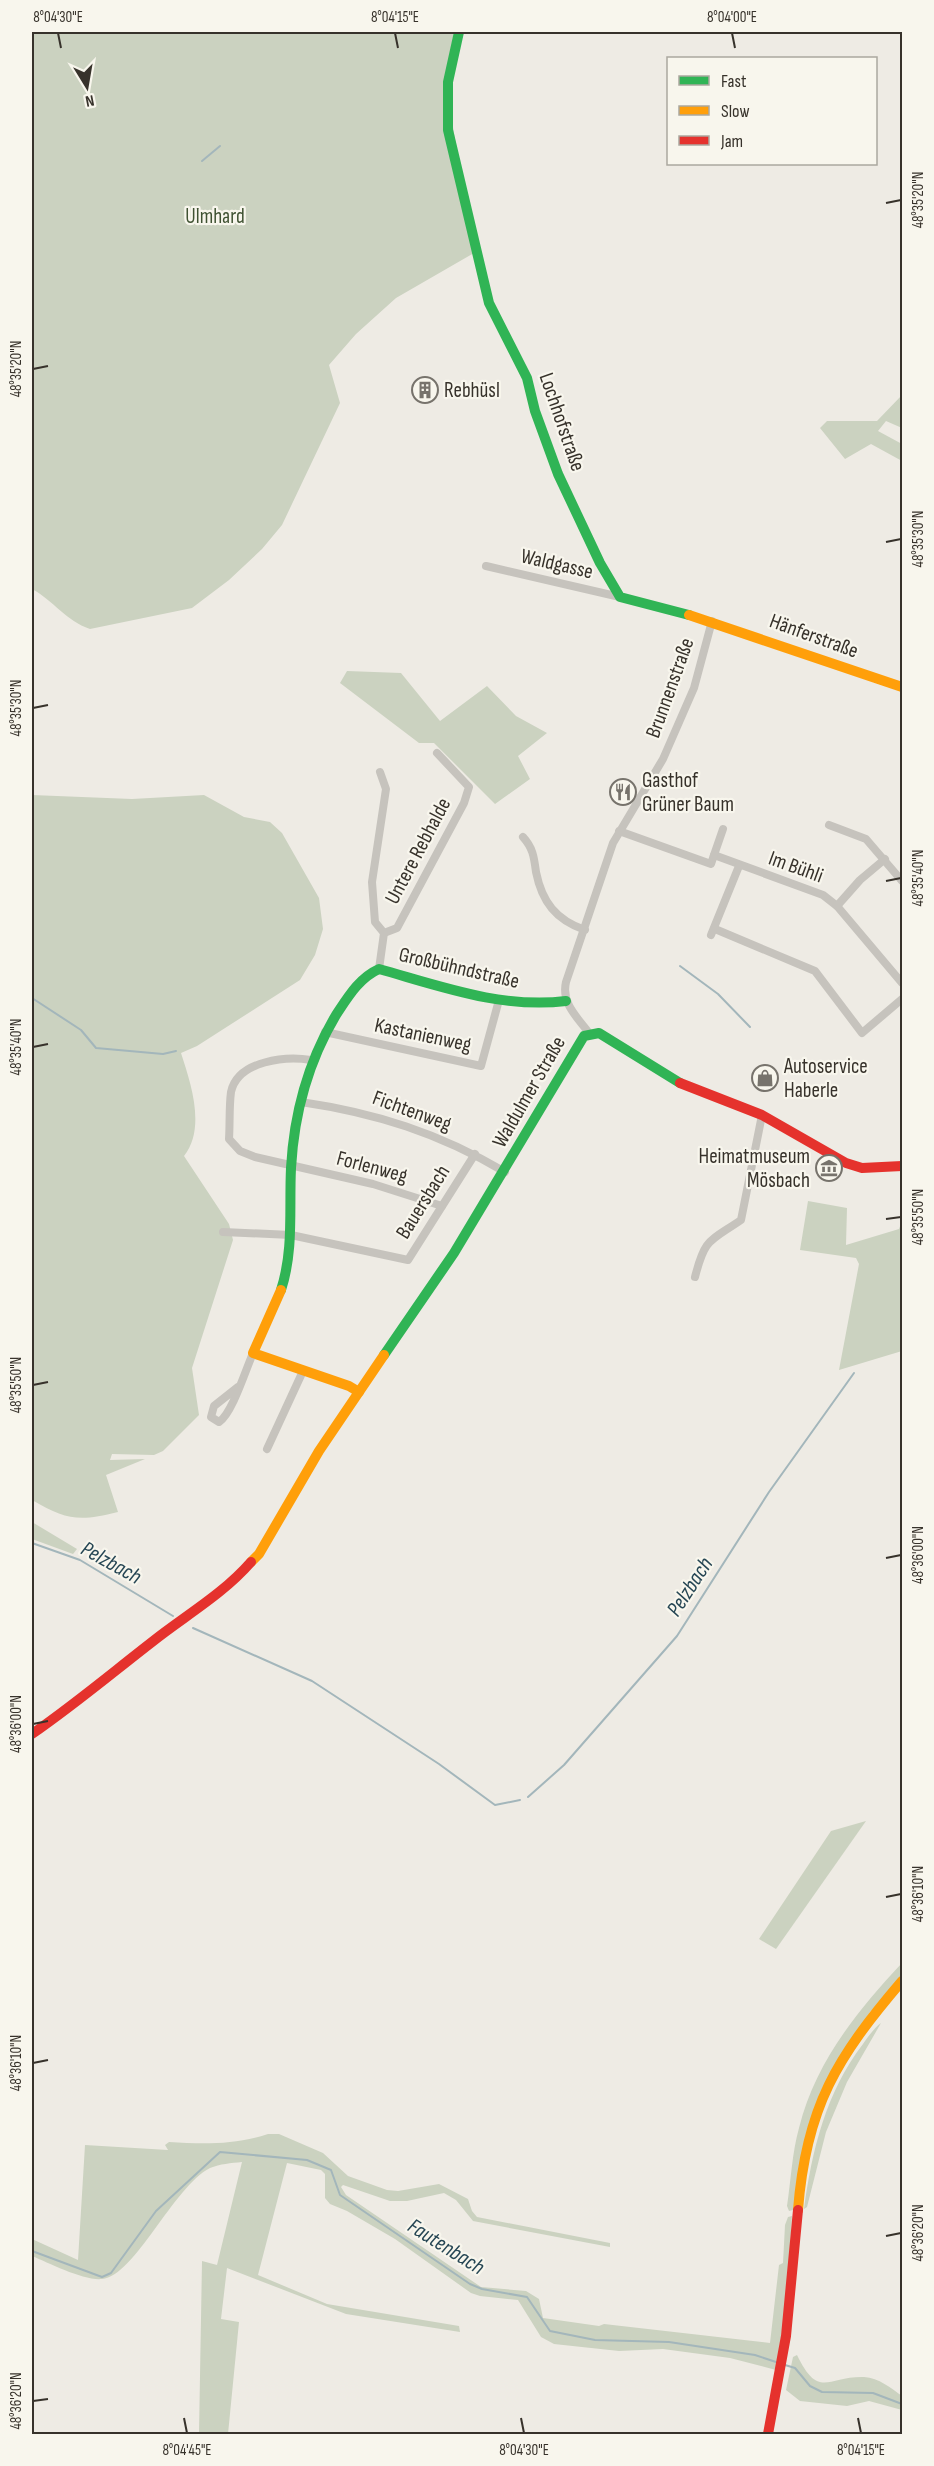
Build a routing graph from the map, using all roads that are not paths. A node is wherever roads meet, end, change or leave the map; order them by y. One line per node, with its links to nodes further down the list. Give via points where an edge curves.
1 (459, 32): 3 (street, Lochhofstraße, via 446,85 450,145 458,163 489,303 527,378 558,474)
2 (486, 566): 3 (street, Waldgasse)
3 (620, 597): 4 (street)
4 (712, 621): 5 (street, Hänferstraße); 10 (street, Brunnenstraße, via 694,688 663,759)
5 (903, 687)
6 (437, 753): 18 (street, Untere Rebhalde, via 469,787 397,928)
7 (380, 772): 18 (street, via 386,789 372,882 375,922)
8 (829, 825): 13 (street, via 866,839)
9 (723, 829): 12 (street)
10 (619, 831): 12 (street, Im Bühli, via 711,864); 17 (street, Brunnenstraße)
11 (523, 837): 17 (street, via 534,854 548,906 560,918)
12 (714, 855): 14 (street, Im Bühli)
13 (885, 860): 15 (street); 16 (street)
14 (739, 866): 16 (street, Im Bühli, via 824,895); 21 (street, via 713,932 815,971 862,1033)
15 (903, 881)
16 (837, 906): 20 (street, Im Bühli)
17 (585, 930): 23 (street, Brunnenstraße, via 563,993)
18 (384, 933): 19 (street)
19 (380, 969): 22 (street, Großbühndstraße); 24 (street, Großbühndstraße, via 365,974)
20 (903, 983)
21 (903, 999)
22 (500, 1000): 23 (street, Großbühndstraße, via 546,1005); 24 (street, Kastanienweg, via 481,1066)
23 (566, 1001): 25 (street)
24 (325, 1032): 26 (street, Großbühndstraße)
25 (589, 1034): 28 (street, Waldulmer Straße, via 599,1033 680,1083); 32 (street, Waldulmer Straße, via 579,1041)
26 (311, 1060): 27 (street, Großbühndstraße); 30 (street, Forlenweg, via 286,1057 267,1062 242,1076 232,1090 230,1139 240,1151)
27 (301, 1102): 29 (street, Fichtenweg, via 369,1113); 30 (street, Großbühndstraße)
28 (762, 1115): 31 (street, Waldulmer Straße, via 846,1163 862,1168); 36 (street, via 741,1220 703,1249)
29 (475, 1154): 32 (street, Fichtenweg); 33 (street, Bauersbach)
30 (291, 1165): 33 (street, Forlenweg); 35 (street, Großbühndstraße)
31 (903, 1166)
32 (505, 1172): 40 (street, Waldulmer Straße)
33 (442, 1206): 35 (street, Bauersbach, via 408,1260)
34 (223, 1232): 35 (street)
35 (291, 1234): 37 (street, Großbühndstraße, via 285,1281)
36 (695, 1278)
37 (253, 1353): 38 (street); 39 (street)
38 (303, 1371): 40 (street); 41 (street)
39 (238, 1387)
40 (359, 1392): 42 (street, Waldulmer Straße, via 308,1468 259,1554 239,1577)
41 (267, 1449)
42 (32, 1734)
43 (903, 1981): 44 (street, via 856,2036 815,2115 800,2178 784,2357)
44 (768, 2434)

